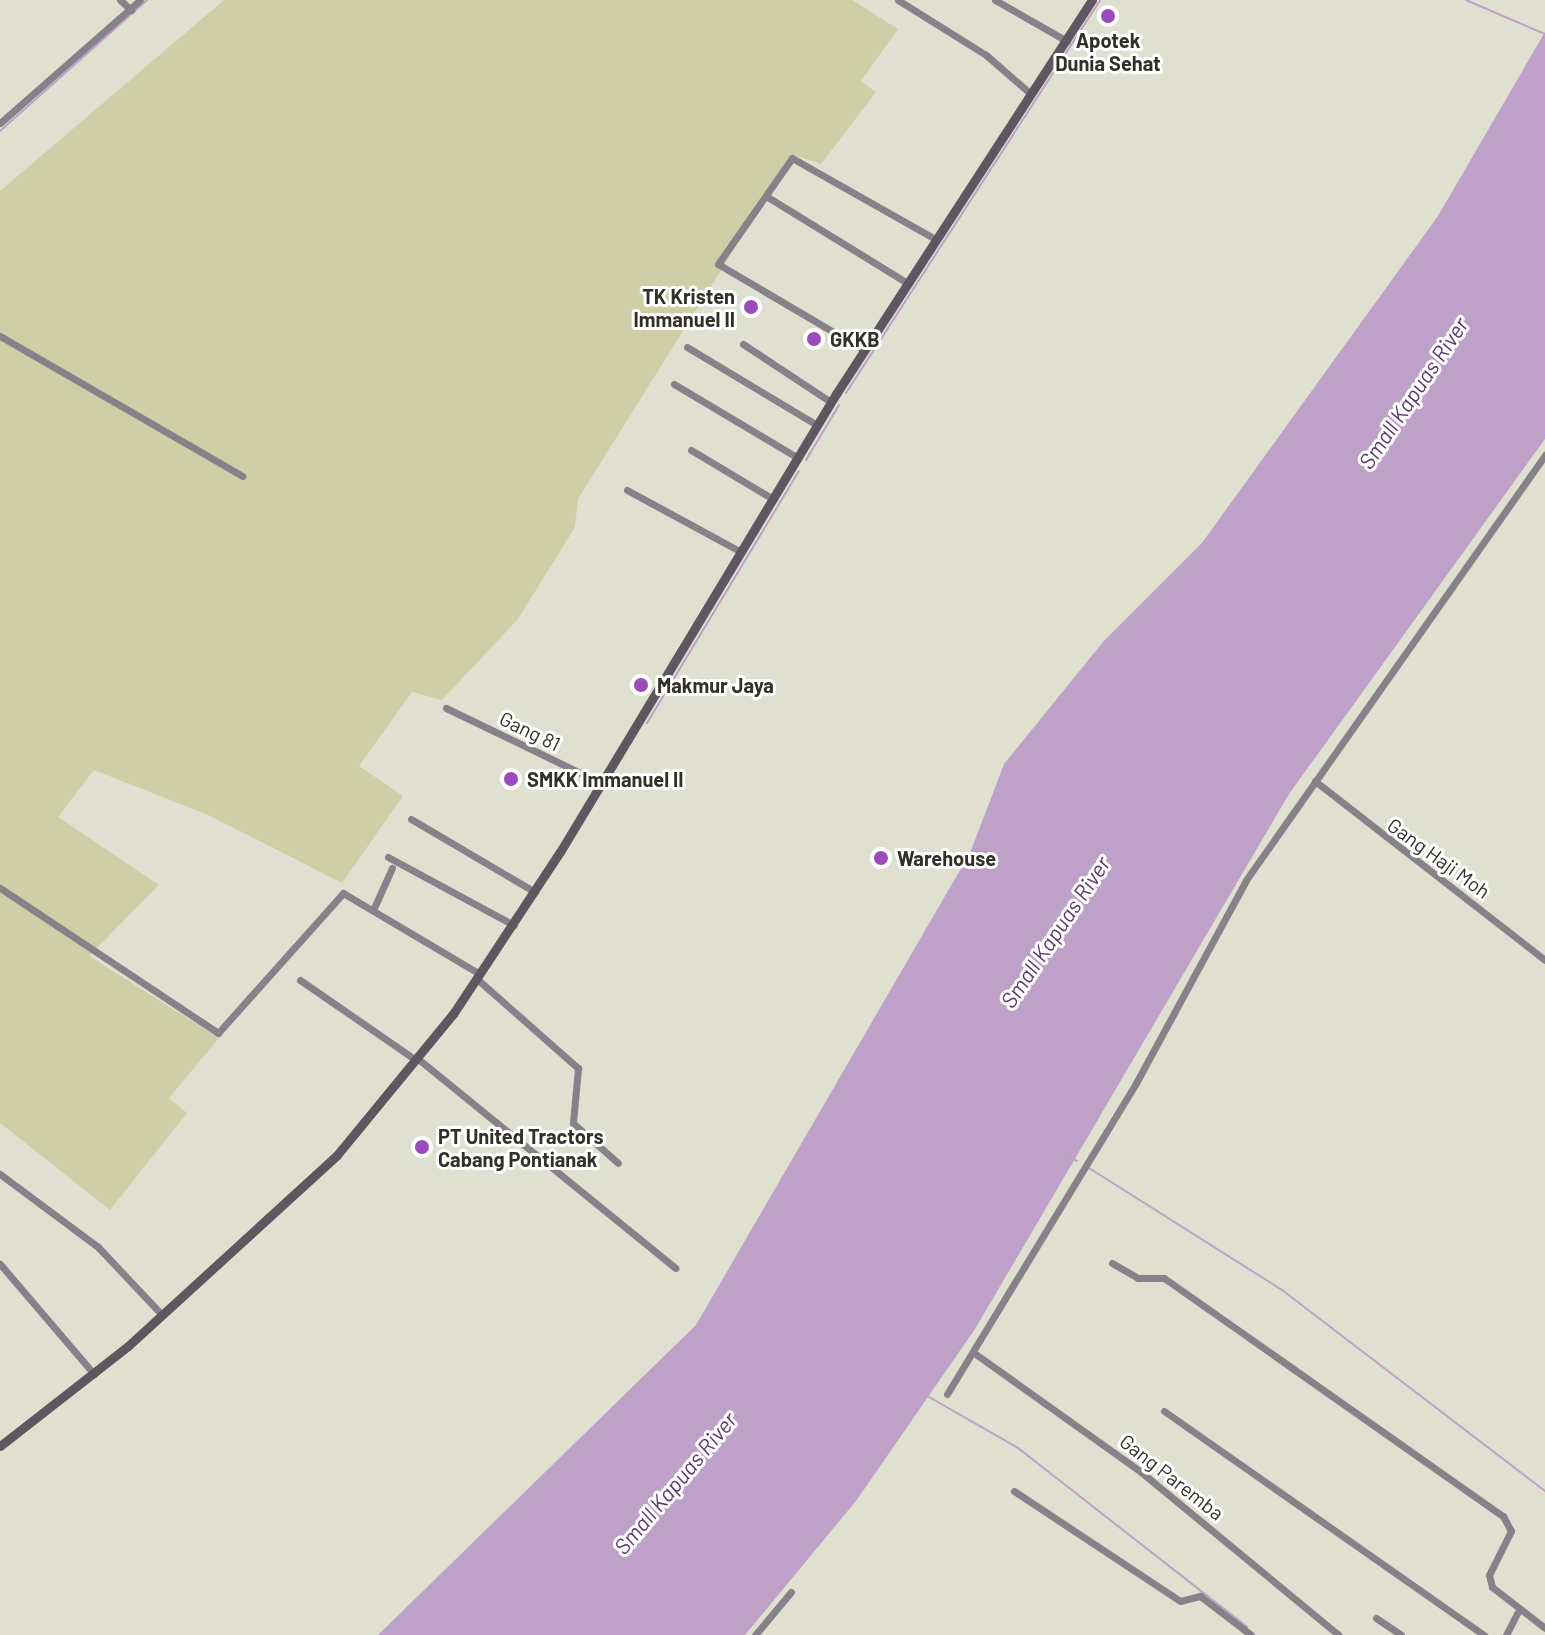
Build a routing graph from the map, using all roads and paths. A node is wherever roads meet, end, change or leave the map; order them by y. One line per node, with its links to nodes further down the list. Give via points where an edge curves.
1 (120, 0): 6 (street)
2 (140, 0): 6 (street)
3 (898, 0): 8 (street, via 974,46)
4 (995, 0): 7 (street)
5 (1092, 0): 7 (main road)
6 (131, 10): 9 (street)
7 (1067, 41): 8 (main road)
8 (1031, 94): 11 (main road)
9 (0, 123)
10 (766, 196): 11 (street, via 792,158); 12 (street); 16 (street, via 718,264)
11 (935, 239): 12 (main road)
12 (906, 282): 16 (main road)
13 (0, 336): 23 (street)
14 (743, 344): 18 (street)
15 (687, 347): 19 (street)
16 (864, 350): 18 (main road)
17 (674, 384): 22 (street)
18 (831, 402): 19 (main road)
19 (817, 425): 22 (main road)
20 (691, 450): 25 (street)
21 (1545, 455): 28 (street)
22 (798, 458): 25 (main road)
23 (242, 476)
24 (627, 490): 26 (street)
25 (773, 499): 26 (main road)
26 (741, 552): 29 (main road)
27 (446, 708): 29 (street, Gang 81)
28 (1315, 781): 37 (street, Gang Haji Moh); 47 (street, via 1231,904)
29 (599, 782): 34 (main road)
30 (411, 819): 34 (street)
31 (388, 857): 36 (street)
32 (392, 868): 35 (street)
33 (0, 888): 35 (street, via 222,1034 343,893)
34 (535, 892): 36 (main road)
35 (374, 908): 38 (street)
36 (514, 925): 38 (main road)
37 (1545, 960)
38 (478, 976): 40 (main road); 41 (street, via 578,1068 573,1123)
39 (300, 980): 40 (street)
40 (417, 1059): 45 (street); 46 (main road, via 337,1155)
41 (618, 1163)
42 (0, 1174): 46 (street, via 92,1241)
43 (1112, 1263): 54 (street, via 1138,1278 1164,1278 1503,1516 1511,1531 1489,1575)
44 (0, 1264): 48 (street)
45 (675, 1268)
46 (162, 1315): 48 (main road)
47 (977, 1355): 49 (street); 59 (street, Gang Paremba, via 1141,1472)
48 (94, 1374): 51 (main road)
49 (947, 1394)
50 (1164, 1411): 61 (street)
51 (0, 1446)
52 (1014, 1491): 58 (street, via 1180,1601 1200,1596)
53 (791, 1592): 57 (street)
54 (1517, 1613): 56 (street); 62 (street)
55 (1376, 1618): 60 (street)
56 (1545, 1628)
57 (755, 1635)
58 (1251, 1635)
59 (1339, 1635)
60 (1401, 1635)
61 (1484, 1635)
62 (1506, 1635)

